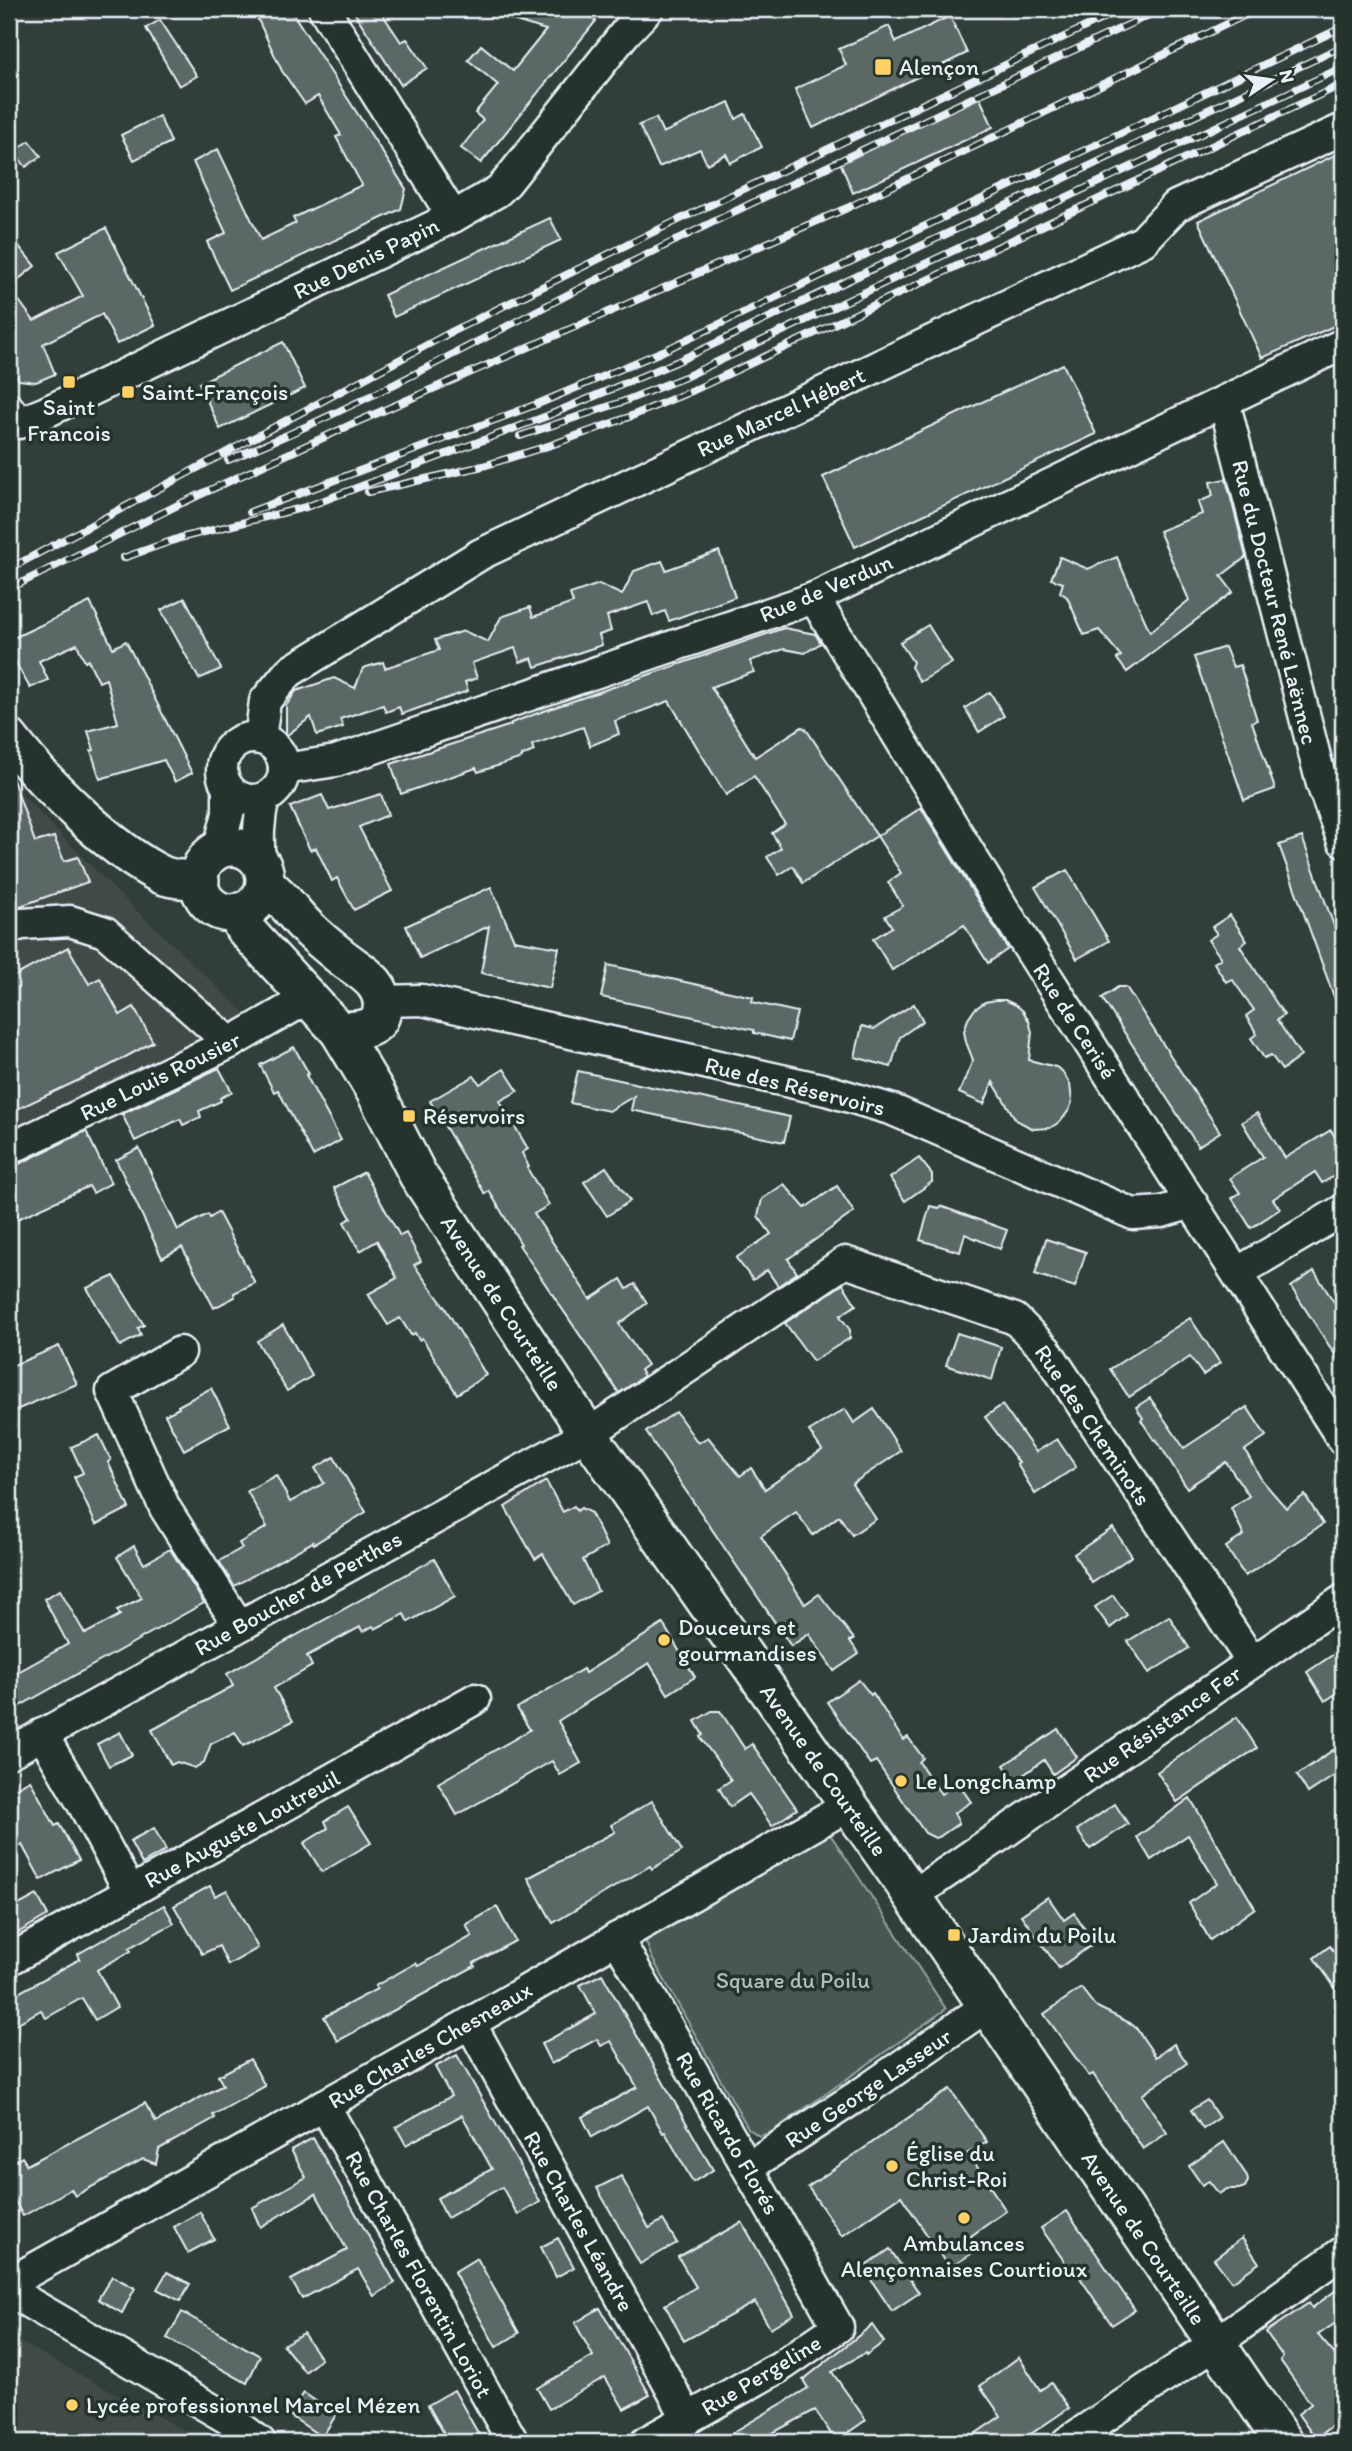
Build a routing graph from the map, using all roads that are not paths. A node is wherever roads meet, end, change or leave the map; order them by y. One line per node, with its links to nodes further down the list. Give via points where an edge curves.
1 (324, 9): 4 (street)
2 (648, 9): 4 (street, Rue Denis Papin, via 506,183)
3 (1343, 129): 10 (street, Rue Marcel Hébert, via 1176,206 1143,241 481,554 289,672 265,701)
4 (453, 216): 7 (street, Rue Denis Papin, via 116,379)
5 (1343, 344): 6 (street, Rue de Verdun)
6 (1224, 401): 8 (street, Rue de Verdun); 14 (street, Rue du Docteur René Laënnec, via 1322,785)
7 (14, 416)
8 (814, 598): 11 (street, Rue de Verdun, via 336,761); 23 (street, Rue de Cerisé, via 1003,908)
9 (9, 738): 15 (street, Avenue de Courteille, via 54,789 135,859 165,876)
10 (260, 738): 11 (street, via 277,750); 12 (street, via 241,740 226,753 222,771)
11 (284, 769): 13 (street, via 279,786)
12 (228, 787): 13 (street, via 249,800); 15 (street, via 228,814)
13 (264, 798): 16 (street, via 257,836)
14 (1343, 841)
15 (209, 866): 16 (street, Avenue de Courteille, via 232,847 251,853); 17 (street, via 201,891 206,900 223,912)
16 (262, 874): 17 (street, via 259,899); 20 (street, Avenue de Courteille, via 305,926 380,990)
17 (238, 912): 19 (street, Avenue de Courteille, via 243,927)
18 (9, 928): 21 (street, via 70,921 105,932)
19 (308, 998): 20 (street, Avenue de Courteille); 21 (street, Rue Louis Rousier)
20 (365, 1019): 23 (street, Rue des Réservoirs, via 422,1000 826,1090 893,1110 1133,1214 1161,1213); 27 (street, Avenue de Courteille, via 375,1091 418,1175)
21 (230, 1043): 22 (street, Rue Louis Rousier)
22 (9, 1149)
23 (1192, 1203): 25 (street, Rue de Cerisé)
24 (1343, 1210): 25 (street)
25 (1237, 1273): 28 (street, Rue de Cerisé)
26 (180, 1352): 30 (street, via 112,1391 165,1508)
27 (588, 1434): 30 (street, Rue Boucher de Perthes); 31 (street, Rue des Cheminots, via 845,1262 1015,1319 1046,1350); 35 (street, Avenue de Courteille)
28 (1343, 1440)
29 (1343, 1600): 31 (street, Rue Résistance Fer)
30 (239, 1626): 33 (street, Rue Boucher de Perthes)
31 (1252, 1662): 37 (street, Rue Résistance Fer)
32 (475, 1699): 36 (street, Rue Auguste Loutreuil)
33 (41, 1734): 34 (street, Rue Boucher de Perthes); 36 (street)
34 (9, 1753)
35 (849, 1805): 37 (street, Avenue de Courteille); 38 (street, Rue Charles Chesneaux)
36 (130, 1892): 39 (street, Rue Auguste Loutreuil)
37 (912, 1896): 40 (street, Avenue de Courteille)
38 (617, 1938): 41 (street, Rue Charles Chesneaux); 43 (street, Rue Ricardo Florés)
39 (9, 1960)
40 (987, 2006): 43 (street, Rue George Lasseur); 48 (street, Avenue de Courteille)
41 (470, 2023): 42 (street, Rue Charles Chesneaux); 49 (street, Rue Charles Léandre)
42 (324, 2105): 45 (street, Rue Charles Chesneaux); 51 (street, Rue Charles Florentin Loriot)
43 (748, 2167): 47 (street, Rue Ricardo Florés)
44 (1343, 2252): 48 (street)
45 (9, 2283)
46 (9, 2291): 50 (street, via 232,2421)
47 (838, 2327): 49 (street, Rue Pergeline)
48 (1216, 2343): 53 (street); 54 (street, Avenue de Courteille)
49 (688, 2419): 52 (street, Rue Pergeline)
50 (260, 2442)
51 (513, 2442)
52 (646, 2442)
53 (1067, 2442)
54 (1283, 2442)

